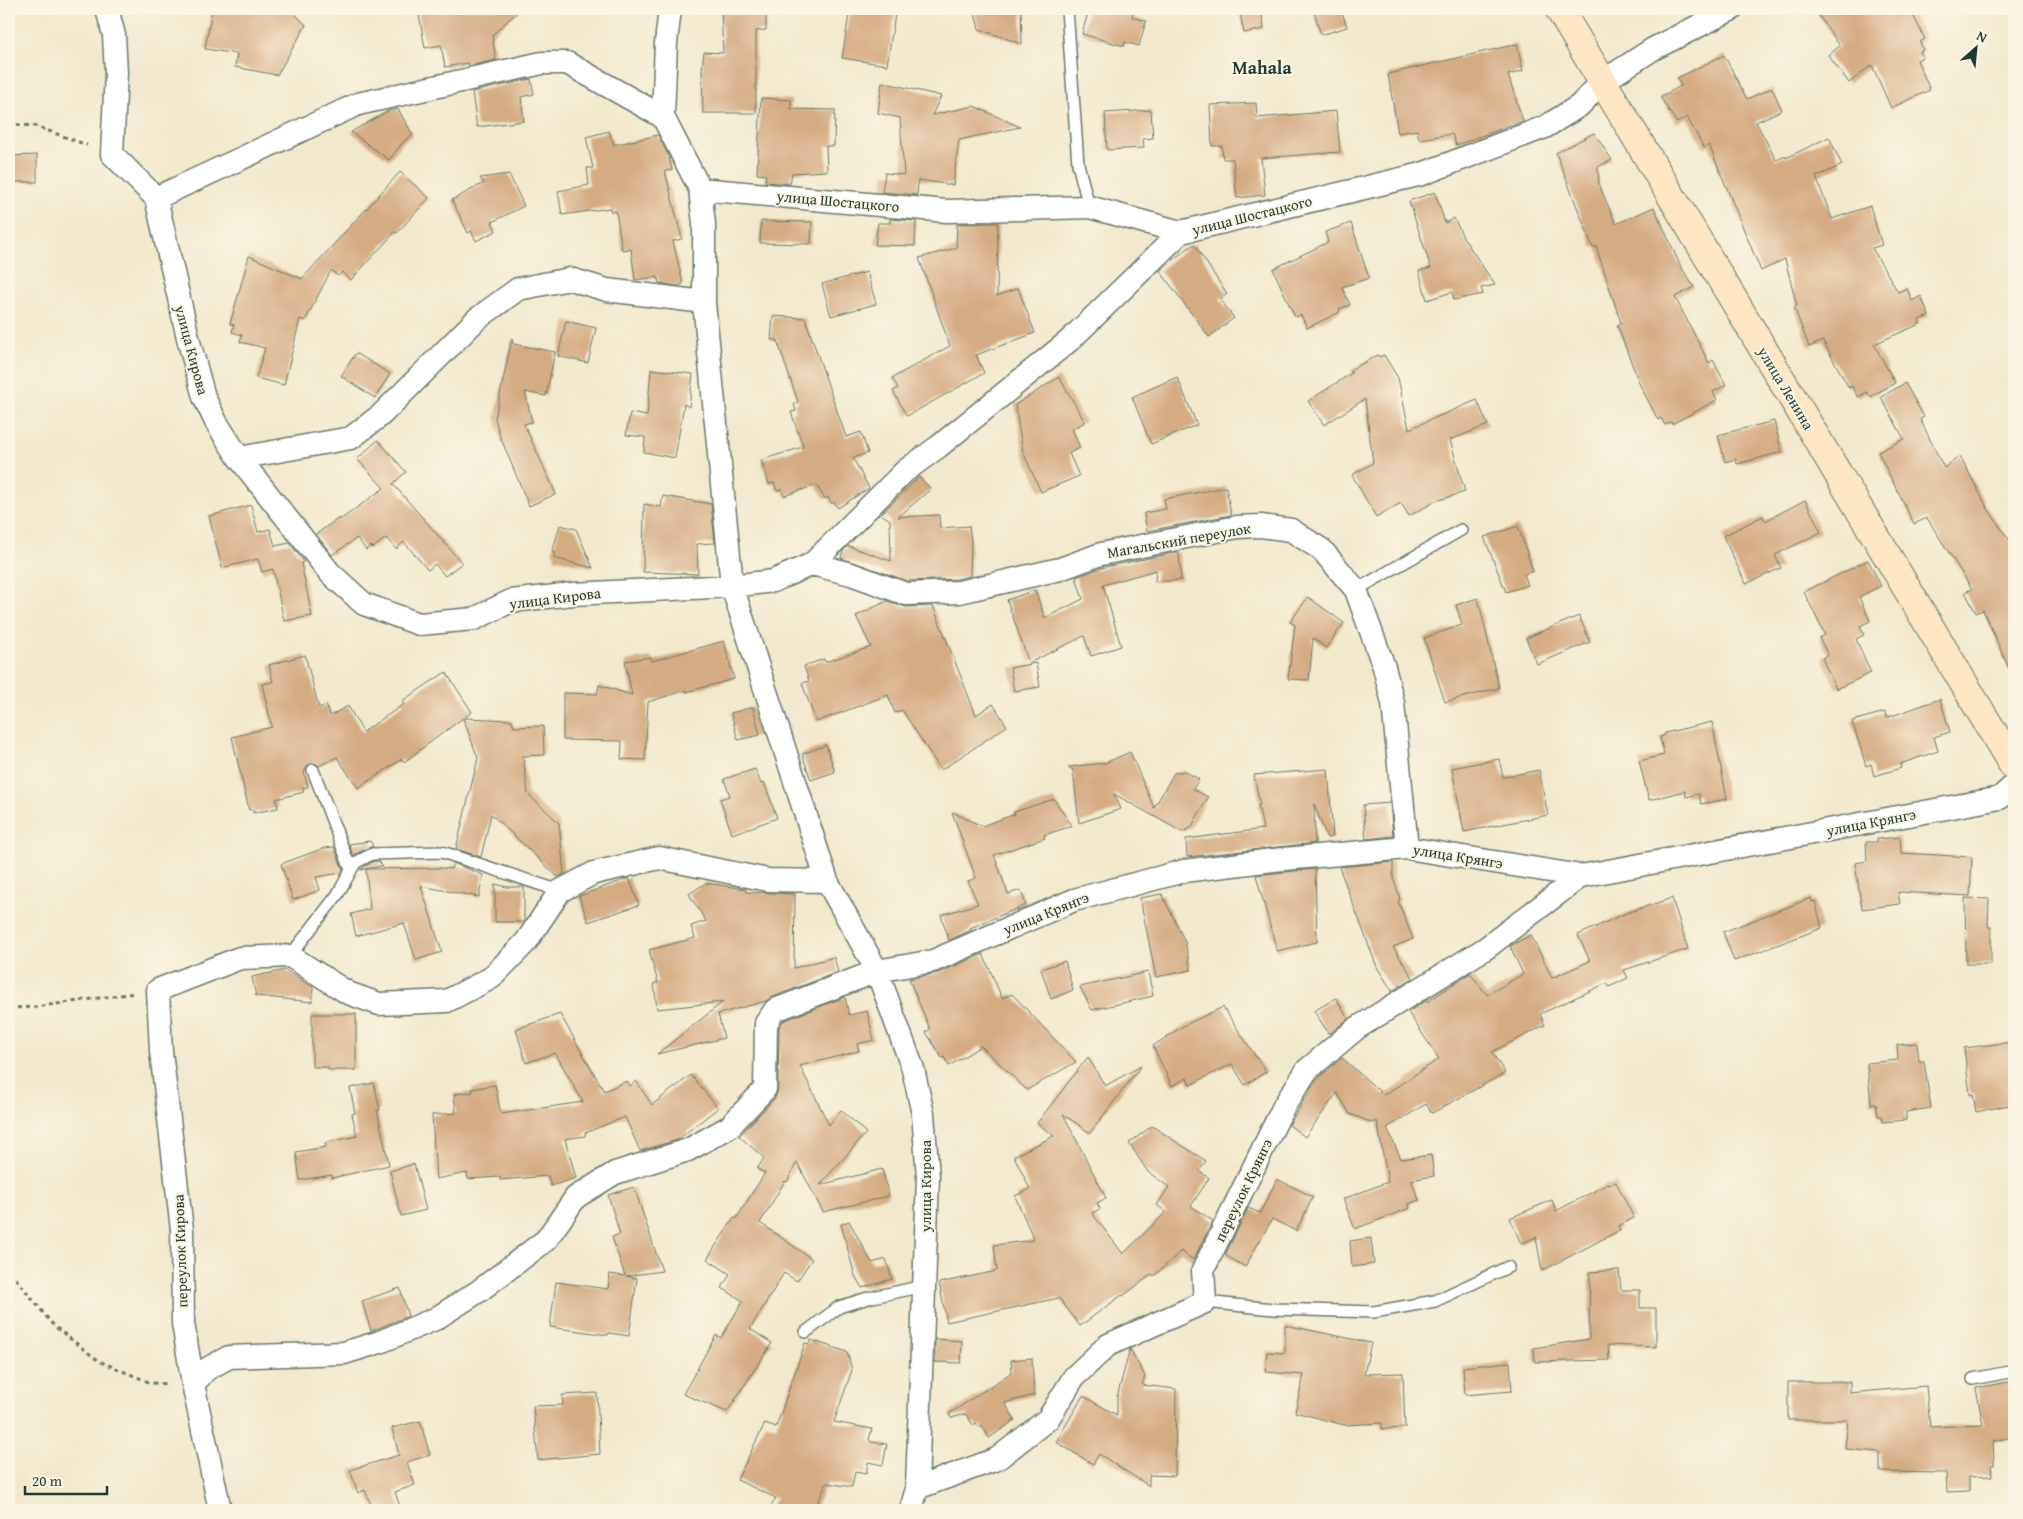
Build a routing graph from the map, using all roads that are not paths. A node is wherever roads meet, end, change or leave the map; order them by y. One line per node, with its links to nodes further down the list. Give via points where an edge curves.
1 (107, 9): 9 (street, via 114,35 116,73 112,154)
2 (670, 9): 7 (street)
3 (1067, 9): 10 (lane, via 1078,164)
4 (1559, 9): 6 (street, улица Ленина)
5 (1732, 9): 6 (street, улица Шостацкого, via 1653,49)
6 (1602, 82): 11 (street, улица Шостацкого, via 1579,106 1545,127 1422,174); 18 (street, улица Ленина)
7 (663, 118): 8 (street); 9 (street, via 568,63 542,63 358,104)
8 (700, 189): 10 (street, улица Шостацкого, via 947,211); 12 (street, via 704,224)
9 (156, 198): 13 (street, улица Кирова, via 204,397)
10 (1089, 207): 11 (street, улица Шостацкого)
11 (1181, 232): 15 (street, via 1070,340 905,471)
12 (704, 302): 13 (street, via 607,290 570,279 518,289 477,319 381,415 351,438); 16 (street)
13 (239, 458): 16 (street, улица Кирова, via 330,573 364,604 419,624 474,618 511,600)
14 (1461, 530): 17 (lane)
15 (812, 564): 16 (street, via 773,581); 17 (street, Магальский переулок, via 906,594 959,592 1060,569 1101,554 1237,527 1261,526 1291,530 1322,550)
16 (732, 586): 24 (street, улица Кирова)
17 (1356, 590): 21 (street, Магальский переулок, via 1384,667 1393,703)
18 (2014, 767)
19 (313, 770): 22 (lane)
20 (2014, 785): 23 (street, улица Крянгэ, via 2000,798)
21 (1408, 848): 23 (street, улица Крянгэ); 27 (street, улица Крянгэ, via 1184,871 1074,900 933,960)
22 (351, 870): 25 (lane, via 355,863 372,854 442,852); 26 (lane, via 338,894)
23 (1581, 876): 30 (street, переулок Крянгэ, via 1486,948 1357,1028 1307,1070 1284,1106 1203,1270)
24 (827, 881): 25 (street, via 768,880 659,858 594,873); 27 (street, улица Кирова)
25 (560, 891): 26 (street, via 526,942 491,978 447,1001 379,1004 348,993)
26 (290, 956): 34 (street, переулок Кирова, via 240,958 158,990 161,1052 182,1230 183,1323)
27 (877, 971): 29 (street, улица Кирова, via 914,1069 924,1114 928,1177); 34 (street, улица Крянгэ, via 775,1010 766,1023 765,1089 729,1127 688,1150 615,1173 576,1197 546,1240 479,1291 435,1319 344,1354 229,1357 207,1370)
28 (1508, 1267): 30 (lane, via 1435,1301 1374,1312 1272,1309)
29 (924, 1286): 31 (lane, via 839,1307); 35 (street, улица Кирова)
30 (1205, 1302): 35 (street, via 1108,1345 1074,1377 1048,1419 997,1460)
31 (806, 1332)
32 (2014, 1371): 33 (lane)
33 (1973, 1379)
34 (193, 1384): 36 (street, переулок Кирова)
35 (917, 1488): 37 (street, улица Кирова)
36 (220, 1510)
37 (911, 1510)

